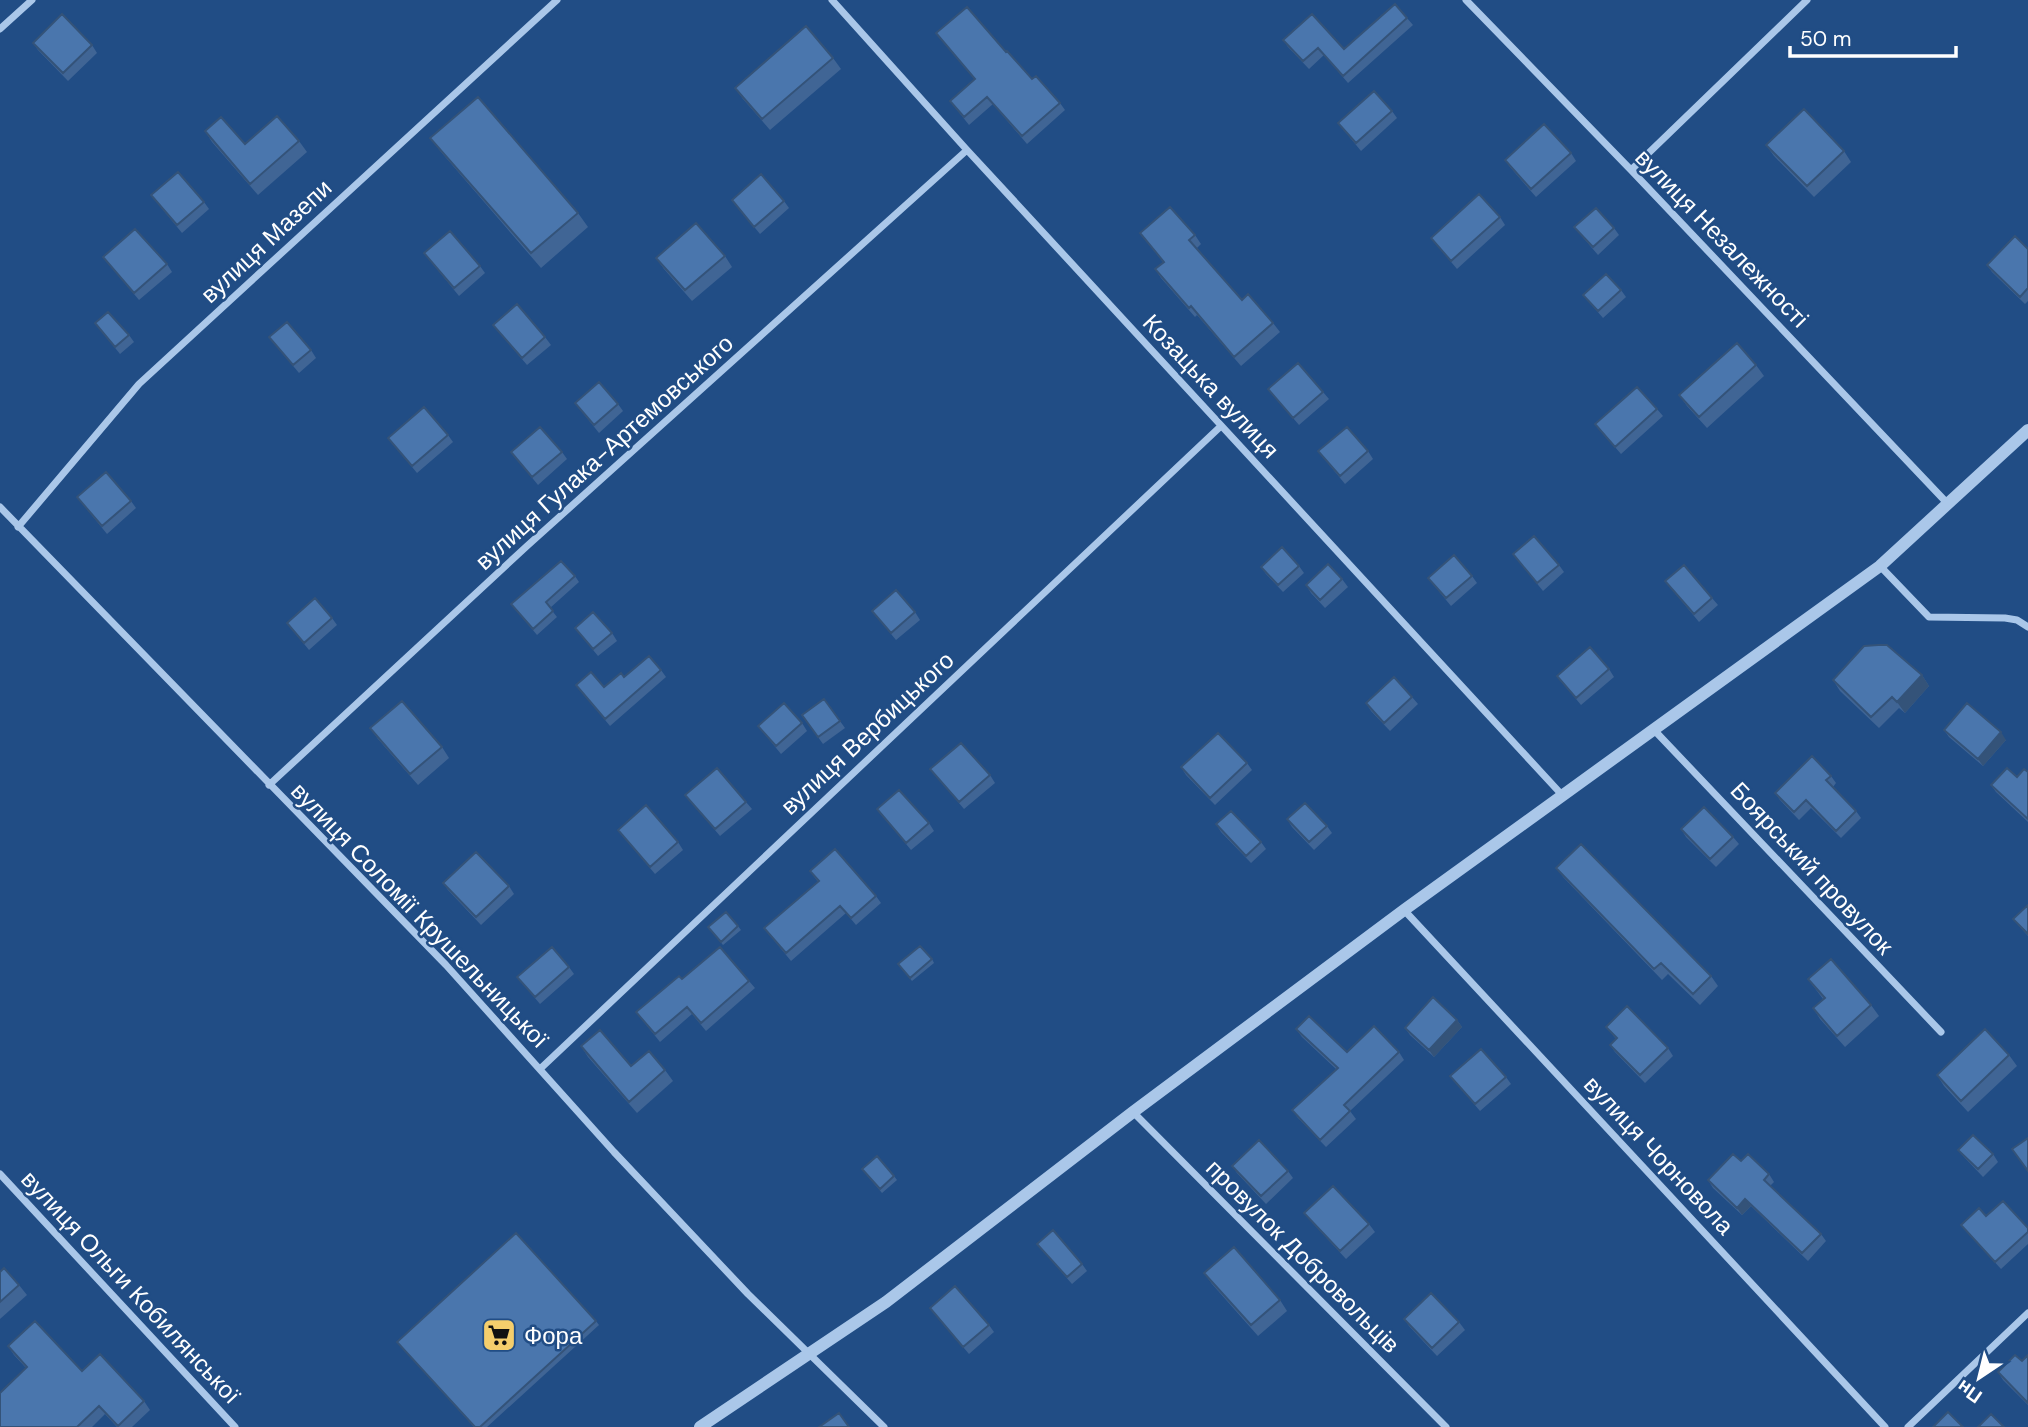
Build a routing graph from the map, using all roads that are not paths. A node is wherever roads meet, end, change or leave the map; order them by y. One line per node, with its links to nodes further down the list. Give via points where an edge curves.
1 (32, 0): 6 (street)
2 (557, 0): 13 (street, вулиця Мазепи, via 139,384)
3 (832, 0): 7 (street, Козацька вулиця)
4 (1466, 0): 8 (street, вулиця Незалежності)
5 (1807, 0): 8 (street)
6 (0, 29)
7 (967, 150): 9 (street, Козацька вулиця); 17 (street, вулиця Гулака-Артемовського, via 537,537)
8 (1631, 170): 11 (street, вулиця Незалежності)
9 (1222, 426): 18 (street, Козацька вулиця); 21 (street, вулиця Вербицького)
10 (2028, 430): 11 (street)
11 (1948, 504): 14 (street)
12 (0, 507): 13 (street, вулиця Соломії Крушельницької)
13 (18, 527): 17 (street, вулиця Соломії Крушельницької)
14 (1880, 566): 15 (street, via 1929,617 2005,618); 16 (street)
15 (2028, 627)
16 (1655, 730): 18 (street); 20 (street, Боярський провулок)
17 (270, 785): 21 (street, вулиця Соломії Крушельницької, via 446,965)
18 (1563, 796): 19 (street)
19 (1404, 910): 22 (street); 30 (street, вулиця Чорновола)
20 (1941, 1032)
21 (540, 1069): 25 (street, вулиця Соломії Крушельницької)
22 (1133, 1112): 25 (street, via 886,1302); 29 (street, провулок Добровольців)
23 (0, 1174): 26 (street, вулиця Ольги Кобилянської)
24 (2028, 1313): 31 (street)
25 (809, 1354): 27 (street); 28 (street, вулиця Соломії Крушельницької)
26 (235, 1427)
27 (700, 1427)
28 (884, 1427)
29 (1446, 1427)
30 (1885, 1427)
31 (1908, 1427)

